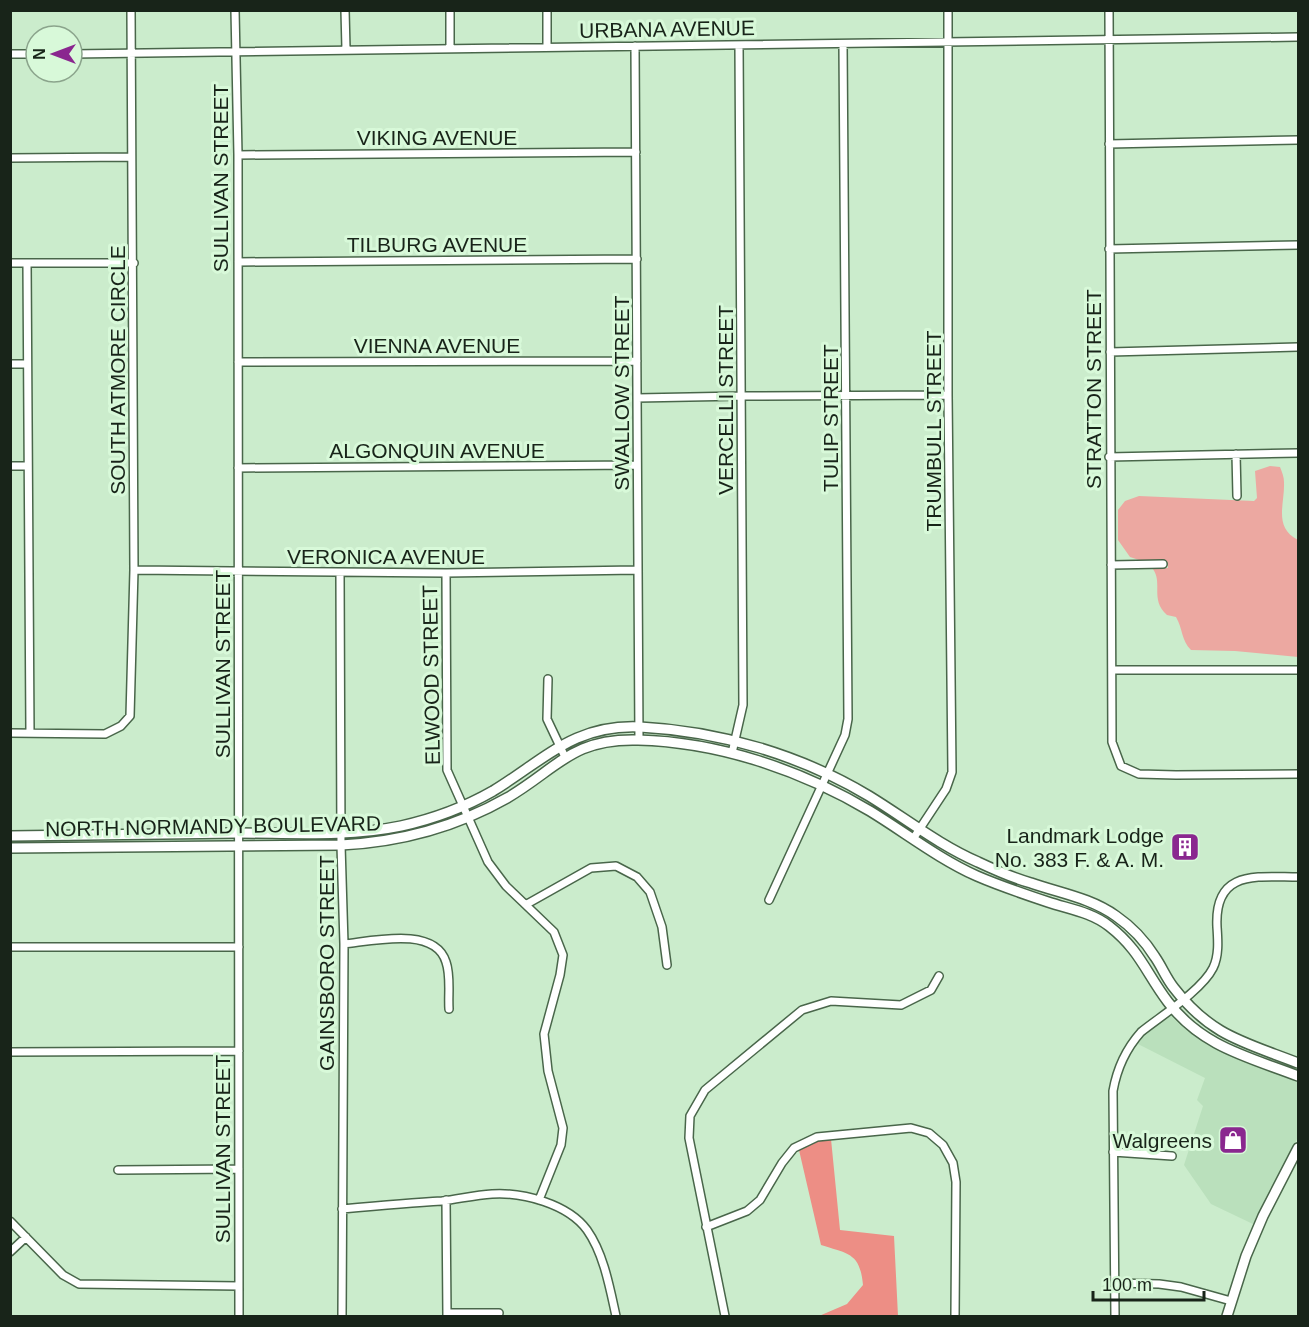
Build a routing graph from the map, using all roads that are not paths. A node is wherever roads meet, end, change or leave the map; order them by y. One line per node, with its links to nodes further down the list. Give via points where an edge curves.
1 (131, 10): 19 (street, SOUTH ATMORE CIRCLE)
2 (236, 10): 17 (street, SULLIVAN STREET)
3 (345, 10): 15 (street)
4 (450, 10): 16 (street)
5 (547, 10): 14 (street)
6 (948, 10): 9 (street, TRUMBULL STREET)
7 (1109, 10): 10 (street, STRATTON STREET)
8 (1299, 37): 10 (street, URBANA AVENUE)
9 (949, 41): 10 (street, URBANA AVENUE); 11 (street, URBANA AVENUE); 39 (street, TRUMBULL STREET)
10 (1110, 41): 21 (street, STRATTON STREET)
11 (843, 44): 12 (street, URBANA AVENUE); 41 (street, TULIP STREET)
12 (740, 45): 13 (street, URBANA AVENUE); 40 (street, VERCELLI STREET)
13 (636, 46): 14 (street, URBANA AVENUE); 22 (street, SWALLOW STREET)
14 (547, 47): 16 (street, URBANA AVENUE)
15 (345, 49): 16 (street, URBANA AVENUE); 17 (street, URBANA AVENUE)
16 (450, 49)
17 (236, 51): 19 (street, URBANA AVENUE); 23 (street, SULLIVAN STREET)
18 (84, 54): 19 (street, URBANA AVENUE)
19 (132, 54): 25 (street, SOUTH ATMORE CIRCLE)
20 (1299, 140): 21 (street)
21 (1109, 144): 27 (street, STRATTON STREET)
22 (636, 152): 23 (street, VIKING AVENUE); 28 (street, SWALLOW STREET)
23 (238, 155): 29 (street, SULLIVAN STREET)
24 (10, 158): 25 (street)
25 (131, 158): 32 (street, SOUTH ATMORE CIRCLE)
26 (1299, 245): 27 (street)
27 (1109, 249): 34 (street, STRATTON STREET)
28 (637, 259): 29 (street, TILBURG AVENUE); 35 (street, SWALLOW STREET)
29 (238, 262): 36 (street, SULLIVAN STREET)
30 (10, 263): 31 (street)
31 (27, 263): 32 (street); 38 (street)
32 (134, 263): 53 (street, SOUTH ATMORE CIRCLE)
33 (1299, 347): 34 (street)
34 (1110, 352): 45 (street, STRATTON STREET)
35 (637, 361): 36 (street, VIENNA AVENUE); 42 (street, SWALLOW STREET)
36 (238, 362): 49 (street, SULLIVAN STREET)
37 (10, 364): 38 (street)
38 (27, 364): 48 (street)
39 (948, 395): 41 (street); 74 (street, TRUMBULL STREET, via 952,772)
40 (742, 396): 41 (street); 42 (street); 65 (street, VERCELLI STREET, via 743,705)
41 (846, 396): 69 (street, TULIP STREET, via 848,719 845,735)
42 (637, 398): 46 (street, SWALLOW STREET)
43 (1299, 453): 44 (street)
44 (1236, 454): 45 (street); 50 (street)
45 (1109, 457): 52 (street, STRATTON STREET)
46 (637, 465): 49 (street, ALGONQUIN AVENUE); 54 (street, SWALLOW STREET)
47 (10, 466): 48 (street)
48 (28, 466): 63 (street)
49 (238, 468): 55 (street, SULLIVAN STREET)
50 (1237, 496)
51 (1163, 564): 52 (street)
52 (1111, 565): 58 (street, STRATTON STREET)
53 (134, 570): 55 (street, VERONICA AVENUE); 63 (street, SOUTH ATMORE CIRCLE, via 130,716 105,734)
54 (638, 570): 57 (street, VERONICA AVENUE); 61 (street, SWALLOW STREET)
55 (238, 572): 56 (street, VERONICA AVENUE); 75 (street, SULLIVAN STREET)
56 (340, 573): 57 (street, VERONICA AVENUE); 76 (street, GAINSBORO STREET)
57 (446, 573): 72 (street, ELWOOD STREET, via 447,770)
58 (1113, 670): 59 (street); 70 (street, STRATTON STREET, via 1112,742 1121,766 1139,774 1176,776)
59 (1299, 670)
60 (548, 679): 66 (street, via 547,719)
61 (638, 727): 64 (street, SWALLOW STREET); 65 (street, NORTH NORMANDY BOULEVARD); 66 (street, NORTH NORMANDY BOULEVARD, via 593,732)
62 (10, 733): 63 (street)
63 (30, 733)
64 (639, 740): 67 (street, NORTH NORMANDY BOULEVARD); 68 (street, NORTH NORMANDY BOULEVARD, via 600,743)
65 (734, 741): 67 (street, VERCELLI STREET); 69 (street, NORTH NORMANDY BOULEVARD)
66 (560, 746): 68 (street); 72 (street, NORTH NORMANDY BOULEVARD)
67 (732, 753): 71 (street, NORTH NORMANDY BOULEVARD)
68 (565, 757): 73 (street, NORTH NORMANDY BOULEVARD, via 507,798)
69 (826, 774): 71 (street, TULIP STREET); 74 (street, NORTH NORMANDY BOULEVARD)
70 (1299, 774)
71 (822, 786): 78 (street, NORTH NORMANDY BOULEVARD); 83 (street, TULIP STREET)
72 (463, 806): 73 (street, ELWOOD STREET); 76 (street, NORTH NORMANDY BOULEVARD, via 399,826)
73 (468, 817): 79 (street, NORTH NORMANDY BOULEVARD, via 408,837); 84 (street, ELWOOD STREET, via 488,862 506,886)
74 (921, 830): 78 (street, TRUMBULL STREET); 90 (street, NORTH NORMANDY BOULEVARD, via 982,864 1089,901 1112,913 1143,941)
75 (238, 833): 76 (street, NORTH NORMANDY BOULEVARD); 77 (street, NORTH NORMANDY BOULEVARD); 80 (street, SULLIVAN STREET)
76 (342, 833): 79 (street, GAINSBORO STREET)
77 (10, 836)
78 (913, 839): 91 (street, NORTH NORMANDY BOULEVARD, via 993,883 1099,919 1132,947)
79 (342, 845): 80 (street, NORTH NORMANDY BOULEVARD); 85 (street, GAINSBORO STREET)
80 (238, 846): 81 (street, NORTH NORMANDY BOULEVARD); 87 (street, SULLIVAN STREET)
81 (10, 848)
82 (1299, 877): 90 (street, via 1245,878 1232,883 1216,916 1218,949 1214,965 1206,980)
83 (769, 900)
84 (527, 904): 88 (street, via 591,868 616,866 637,877 650,892 662,927); 103 (street, ELWOOD STREET, via 555,932 562,955 544,1034 548,1071 563,1128 561,1145)
85 (344, 944): 92 (street, via 407,939 425,940 435,946 446,961); 104 (street, GAINSBORO STREET)
86 (10, 947): 87 (street)
87 (239, 947): 93 (street, SULLIVAN STREET)
88 (667, 965)
89 (939, 976): 106 (street, via 931,990 901,1005 831,1001 802,1010 705,1090 690,1116 689,1138)
90 (1183, 999): 91 (street); 95 (street, NORTH NORMANDY BOULEVARD, via 1221,1032)
91 (1172, 1007): 96 (street, NORTH NORMANDY BOULEVARD, via 1220,1046); 98 (street, via 1141,1032 1122,1059 1113,1091)
92 (449, 1009)
93 (239, 1051): 94 (street); 100 (street, SULLIVAN STREET)
94 (10, 1052)
95 (1299, 1063)
96 (1299, 1076)
97 (1299, 1148): 111 (street, via 1251,1244)
98 (1113, 1152): 99 (street); 109 (street)
99 (1172, 1156)
100 (239, 1169): 101 (street); 110 (street, SULLIVAN STREET)
101 (118, 1170)
102 (446, 1200): 103 (street, via 493,1194); 104 (street); 113 (street)
103 (539, 1200): 116 (street, via 572,1216 587,1230 606,1270)
104 (342, 1209): 115 (street, GAINSBORO STREET)
105 (10, 1221): 107 (street)
106 (706, 1227): 117 (street); 118 (street, via 747,1211 760,1200 794,1148 817,1137 911,1128 929,1133 943,1145 953,1163 956,1182)
107 (26, 1237): 108 (street); 110 (street, via 63,1275 79,1284)
108 (10, 1252)
109 (1115, 1283): 111 (street, via 1181,1287); 119 (street)
110 (239, 1286): 114 (street, SULLIVAN STREET)
111 (1231, 1301): 120 (street)
112 (499, 1313): 113 (street)
113 (447, 1315)
114 (239, 1317)
115 (342, 1317)
116 (616, 1317)
117 (725, 1317)
118 (955, 1317)
119 (1115, 1317)
120 (1227, 1317)

